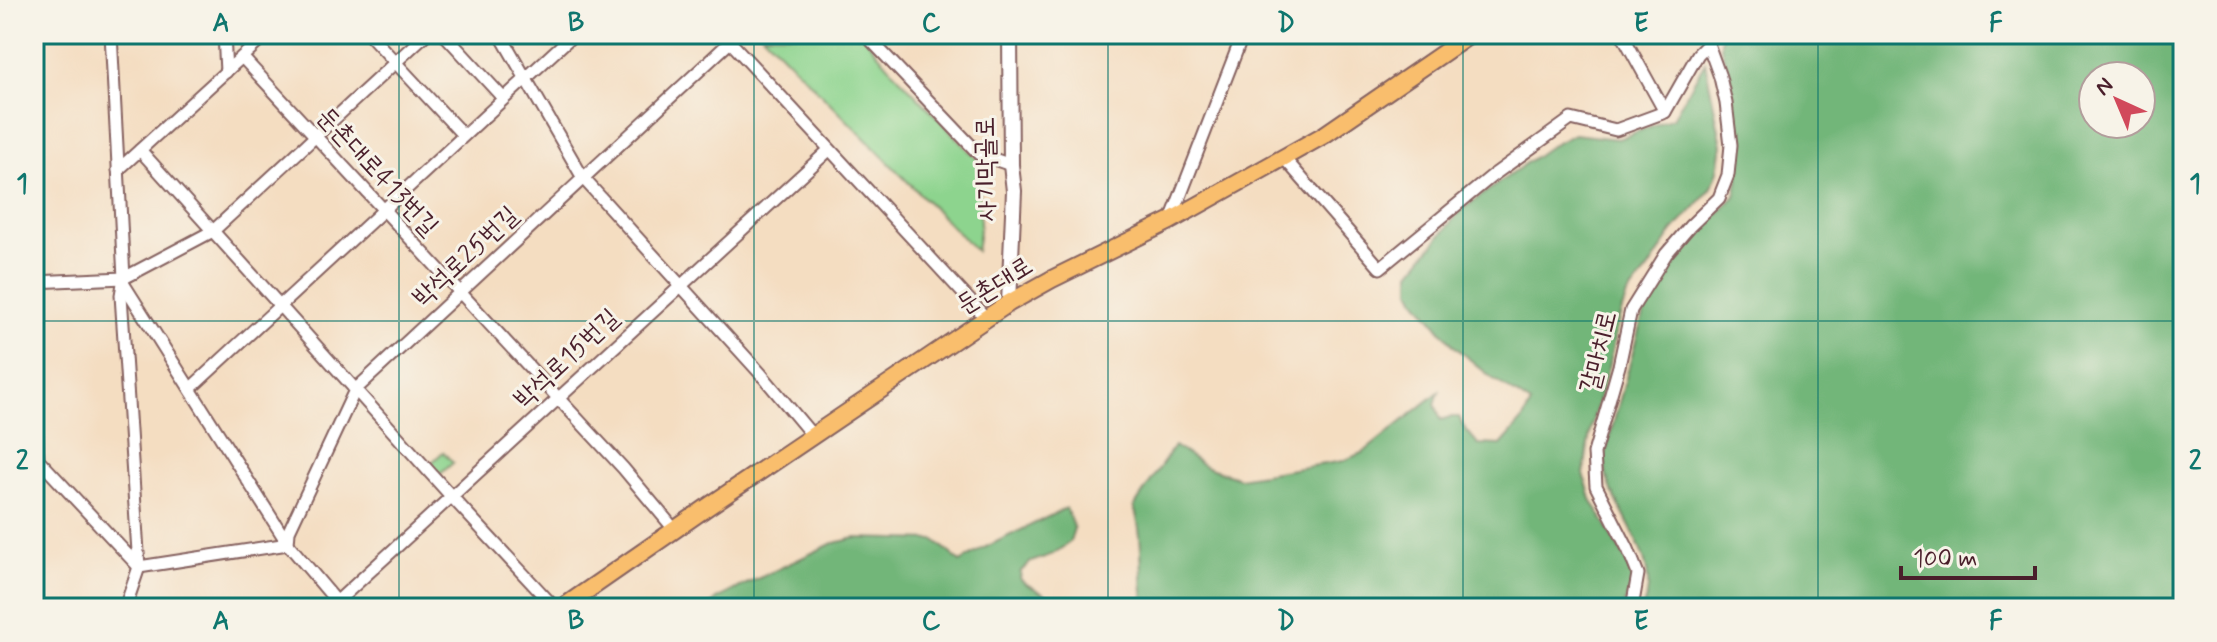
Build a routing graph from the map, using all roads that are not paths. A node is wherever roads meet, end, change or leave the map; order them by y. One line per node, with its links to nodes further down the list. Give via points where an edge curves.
1 (111, 34): 28 (street)
2 (224, 34): 18 (street)
3 (267, 34): 16 (street)
4 (369, 34): 17 (street)
5 (426, 34): 17 (street)
6 (444, 34): 20 (street)
7 (500, 34): 19 (street)
8 (574, 34): 19 (street)
9 (865, 34): 27 (street, via 979,154)
10 (1010, 34): 27 (street, 사기막골로)
11 (1243, 34): 31 (street)
12 (1471, 34): 26 (main road, 둔촌대로)
13 (1622, 34): 21 (street)
14 (727, 38): 25 (street); 29 (street, 박석로25번길)
15 (1708, 39): 21 (street); 54 (street, 갈마치로, via 1726,103 1728,175 1719,198 1666,254 1631,310 1594,453 1596,486 1638,574)
16 (242, 57): 18 (street); 23 (street, 둔촌대로413번길)
17 (395, 62): 22 (street); 23 (street)
18 (226, 72): 24 (street)
19 (525, 78): 20 (street); 29 (street)
20 (503, 98): 22 (street)
21 (1665, 112): 26 (street, via 1616,130 1571,119 1380,268)
22 (463, 135): 30 (street)
23 (315, 136): 30 (street, 둔촌대로413번길); 32 (street)
24 (140, 150): 28 (street); 32 (street)
25 (829, 150): 35 (street, 박석로15번길); 39 (street)
26 (1284, 158): 31 (main road, 둔촌대로)
27 (1011, 165): 37 (street, 사기막골로)
28 (118, 170): 33 (street)
29 (583, 178): 35 (street); 36 (street, 박석로25번길)
30 (382, 210): 36 (street, 둔촌대로413번길); 38 (street)
31 (1170, 221): 37 (main road, 둔촌대로)
32 (213, 231): 33 (street); 38 (street)
33 (123, 280): 34 (street); 41 (street); 49 (street)
34 (34, 282)
35 (680, 284): 43 (street, 박석로15번길); 44 (street)
36 (459, 293): 42 (street, 박석로25번길); 43 (street, 둔촌대로413번길)
37 (1009, 303): 39 (main road, 둔촌대로)
38 (279, 306): 41 (street); 42 (street)
39 (986, 318): 44 (main road, 둔촌대로)
40 (34, 386): 45 (street)
41 (191, 388): 48 (street)
42 (355, 390): 46 (street); 48 (street, 박석로25번길, via 289,531)
43 (557, 399): 46 (street, 박석로15번길); 47 (street, 둔촌대로413번길)
44 (812, 435): 47 (main road, 둔촌대로)
45 (36, 461): 49 (street)
46 (451, 496): 50 (street, 박석로15번길); 52 (street)
47 (674, 529): 53 (main road, 둔촌대로)
48 (288, 544): 49 (street); 50 (street)
49 (139, 567): 51 (street)
50 (334, 605)
51 (125, 608)
52 (555, 608)
53 (562, 608)
54 (1632, 608)

